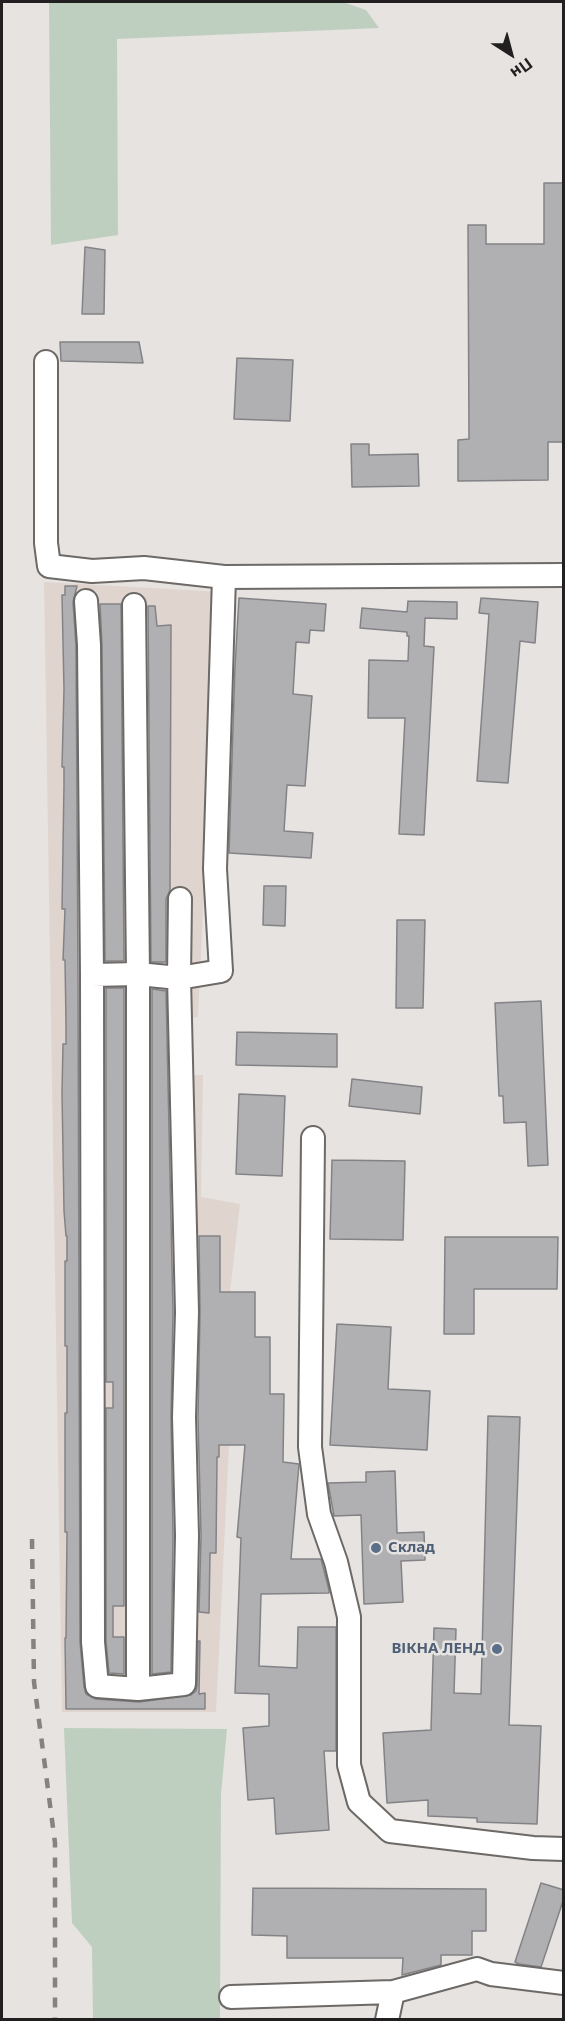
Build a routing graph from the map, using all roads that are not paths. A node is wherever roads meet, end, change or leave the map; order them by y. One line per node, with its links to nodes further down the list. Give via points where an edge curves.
1 (46, 362): 3 (street, via 49,566 92,571 144,568)
2 (564, 575): 3 (street)
3 (224, 577): 9 (street, via 215,869 221,971)
4 (87, 601): 8 (street)
5 (134, 605): 7 (street)
6 (180, 899): 9 (street)
7 (138, 974): 8 (street); 9 (street); 11 (street)
8 (92, 975): 11 (street, via 93,1642 97,1686)
9 (179, 978): 11 (street, via 187,1312 184,1684)
10 (313, 1138): 12 (street, via 310,1447 319,1514 350,1617 349,1765 359,1802 390,1831)
11 (138, 1689)
12 (564, 1849)
13 (564, 1983): 14 (street, via 477,1969)
14 (393, 1992): 15 (street); 16 (street)
15 (231, 1997)
16 (387, 2019)

